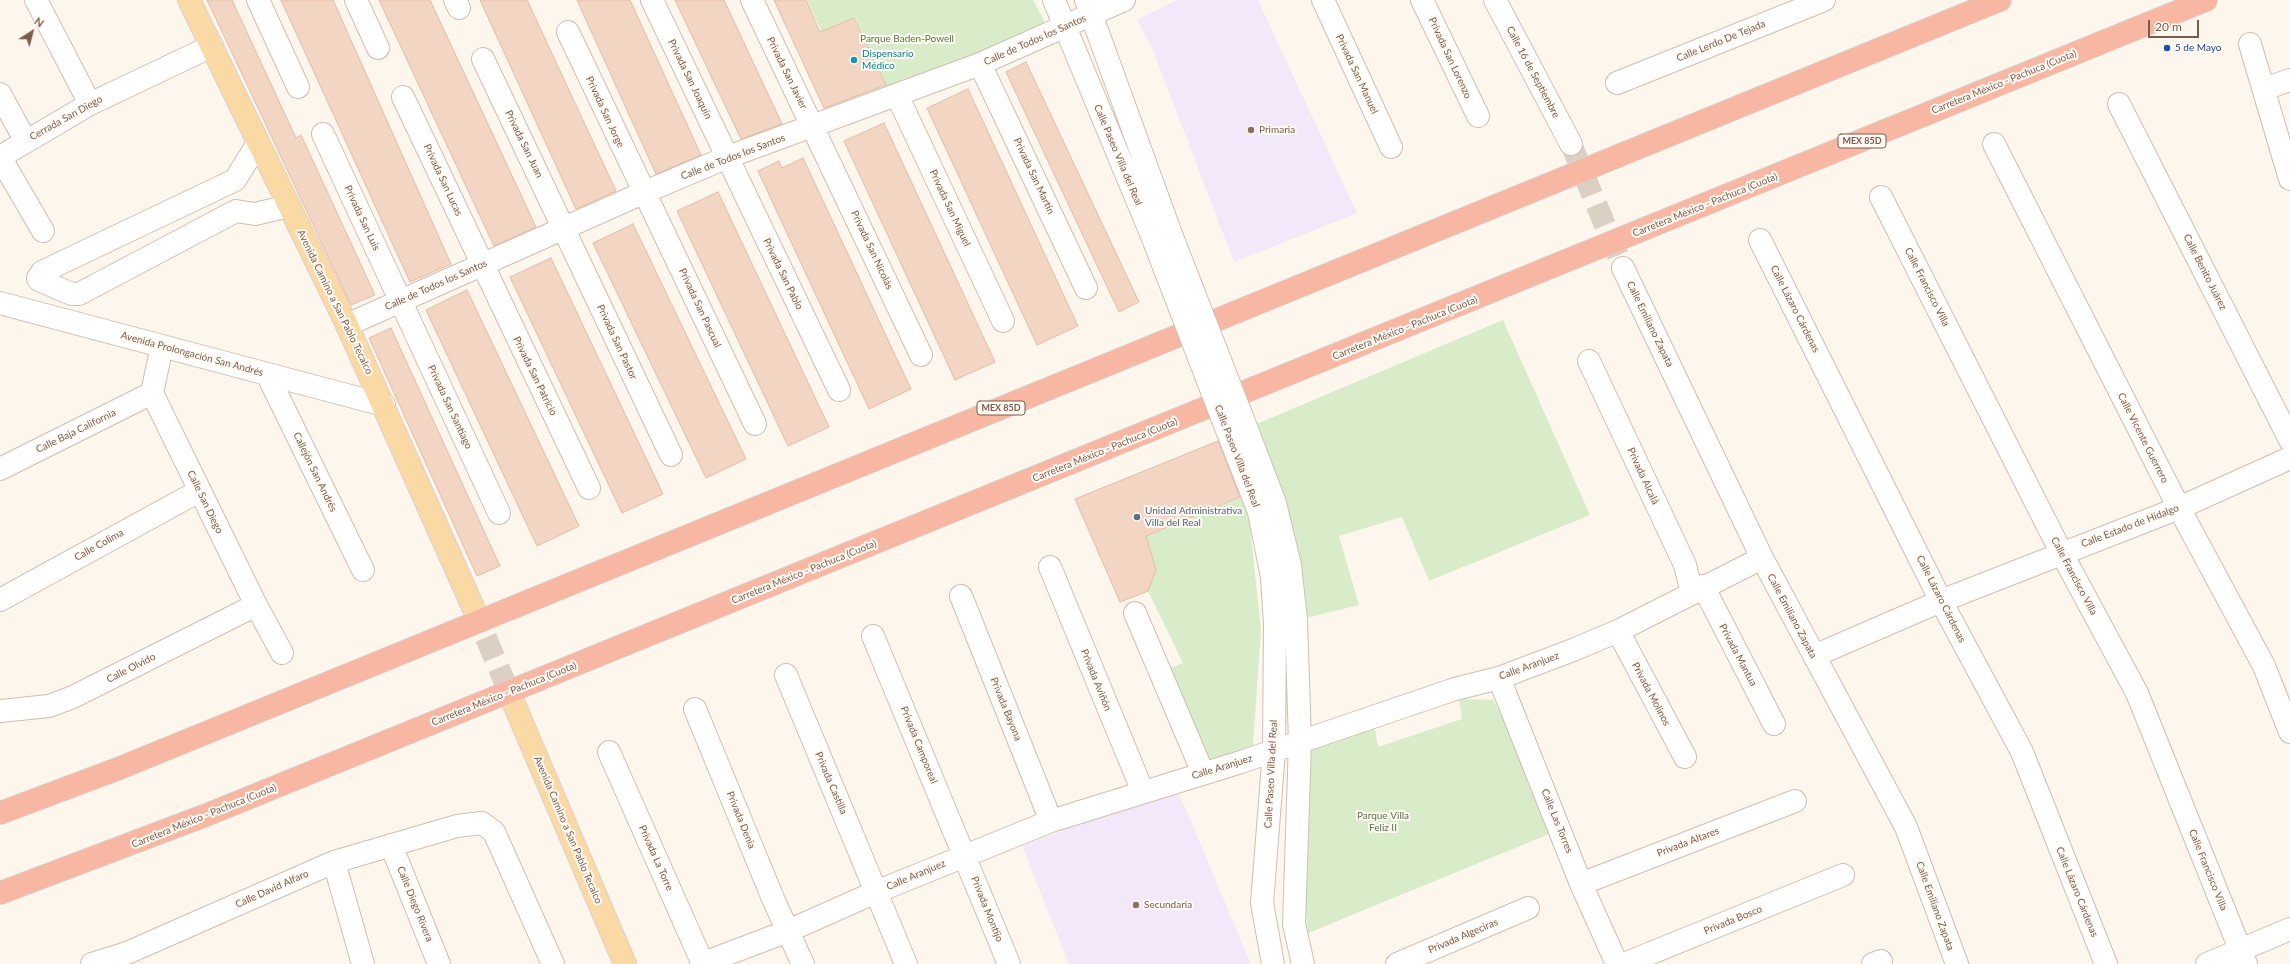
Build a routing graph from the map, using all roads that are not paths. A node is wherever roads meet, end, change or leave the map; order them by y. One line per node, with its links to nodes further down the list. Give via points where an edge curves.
1 (36, 0): 30 (street)
2 (189, 0): 19 (main road, Avenida Camino a San Pablo Tecalco)
3 (258, 0): 25 (street)
4 (356, 0): 20 (street)
5 (652, 0): 41 (street, Privada San Joaquín)
6 (752, 0): 33 (street, Privada San Javier)
7 (1054, 0): 16 (street, Calle Paseo Villa del Real)
8 (1124, 0): 15 (street, Calle de Todos los Santos)
9 (1323, 0): 40 (street, Privada San Manuel)
10 (1422, 0): 32 (street, Privada San Lorenzo)
11 (1495, 0): 37 (street, Calle 16 de Septiembre)
12 (1824, 0): 24 (street, Calle Lerdo De Tejada)
13 (2000, 0): 105 (highway, MEX 85D, via 120,768)
14 (2206, 0): 113 (highway, Carretera México - Pachuca (Cuota) / MEX 85D, via 209,814)
15 (1090, 7): 16 (street, Calle de Todos los Santos); 50 (street, Calle Paseo Villa del Real)
16 (1064, 28): 22 (street, Calle de Todos los Santos); 50 (street, Calle Paseo Villa del Real)
17 (568, 32): 44 (street, Privada San Jorge)
18 (2250, 44): 26 (street)
19 (212, 46): 30 (street, Cerrada San Diego); 36 (main road, Avenida Camino a San Pablo Tecalco)
20 (378, 48)
21 (483, 58): 48 (street, Privada San Juan)
22 (980, 64): 28 (street, Calle de Todos los Santos); 54 (street, Privada San Martín)
23 (2290, 80): 26 (street)
24 (1617, 83)
25 (298, 87)
26 (2264, 89): 42 (street)
27 (0, 94): 35 (street)
28 (897, 95): 33 (street, Calle de Todos los Santos); 57 (street, Privada San Miguel)
29 (403, 97): 52 (street, Privada San Lucas)
30 (90, 104): 35 (street, Cerrada San Diego)
31 (2119, 104): 68 (street, Calle Benito Juárez)
32 (1478, 116)
33 (813, 127): 39 (street, Privada San Javier); 41 (street, Calle de Todos los Santos)
34 (323, 134): 55 (street, Privada San Luis)
35 (25, 140): 49 (street, Cerrada San Diego, via 0,157)
36 (258, 143): 43 (street); 46 (main road, Avenida Camino a San Pablo Tecalco)
37 (1571, 144)
38 (1994, 144): 74 (street, Calle Vicente Guerrero)
39 (822, 146): 60 (street, Privada San Nicolás)
40 (1391, 147)
41 (728, 158): 44 (street, Calle de Todos los Santos); 63 (street, Privada San Pablo)
42 (2290, 179)
43 (235, 180): 47 (street); 47 (street, via 42,272 38,278 41,282 72,294 79,294)
44 (645, 192): 48 (street, Calle de Todos los Santos); 67 (street, Privada San Pascual)
45 (1881, 197): 76 (street, Calle Francisco Villa)
46 (289, 206): 47 (street, via 255,214); 58 (main road, Avenida Camino a San Pablo Tecalco)
47 (236, 211)
48 (564, 229): 52 (street, Calle de Todos los Santos); 69 (street, Privada San Pastor)
49 (43, 231)
50 (1163, 238): 66 (street, Calle Paseo Villa del Real, bridge)
51 (1760, 240): 83 (street, Calle Lázaro Cárdenas)
52 (481, 264): 55 (street, Calle de Todos los Santos); 72 (street, Privada San Patricio)
53 (1624, 268): 77 (street, Calle Emiliano Zapata)
54 (1086, 288)
55 (402, 302): 58 (street, Calle de Todos los Santos); 75 (street, Privada San Santiago)
56 (0, 304): 59 (street, Avenida Prolongación San Andrés)
57 (1003, 321)
58 (346, 325): 65 (main road, Avenida Camino a San Pablo Tecalco)
59 (162, 346): 62 (street, Avenida Prolongación San Andrés); 64 (street)
60 (921, 354)
61 (1589, 361): 80 (street, Privada Alcalá)
62 (268, 374): 65 (street, Avenida Prolongación San Andrés); 79 (street, Callejón San Andrés)
63 (839, 390)
64 (152, 393): 71 (street, Calle Baja California); 73 (street, Calle San Diego)
65 (384, 405): 85 (main road, Avenida Camino a San Pablo Tecalco)
66 (1232, 417): 98 (street, Calle Paseo Villa del Real, via 1275,503 1290,565 1296,620); 99 (street, Calle Paseo Villa del Real, via 1259,512 1272,577 1275,624)
67 (756, 424)
68 (2290, 440)
69 (671, 455)
70 (2290, 458): 74 (street, Calle Estado de Hidalgo)
71 (0, 469)
72 (589, 488)
73 (199, 491): 82 (street, Calle Colima); 84 (street, Calle San Diego)
74 (2179, 508): 76 (street, Calle Estado de Hidalgo); 97 (street, Calle Vicente Guerrero, via 2264,666)
75 (499, 513)
76 (2061, 552): 83 (street, Calle Estado de Hidalgo); 117 (street, Calle Francisco Villa, via 2137,693)
77 (1762, 558): 80 (street, Calle Aranjuez); 90 (street, Calle Emiliano Zapata)
78 (1050, 567): 103 (street, Privada Aviñón)
79 (363, 570)
80 (1698, 590): 87 (street, Calle Aranjuez); 96 (street, Privada Mantua)
81 (961, 596): 106 (street, Privada Bayona)
82 (0, 600)
83 (1941, 601): 90 (street, Calle Estado de Hidalgo); 134 (street, Calle Lázaro Cárdenas, via 2022,752)
84 (256, 605): 89 (street, Calle San Diego); 95 (street, Calle Olvido, via 73,697 49,706)
85 (473, 607)
86 (1136, 613): 102 (street)
87 (1618, 631): 92 (street, Calle Aranjuez); 101 (street, Privada Molinos)
88 (873, 636): 108 (street, Privada Camporeal)
89 (282, 653)
90 (1814, 656): 133 (street, Calle Emiliano Zapata, via 1906,827)
91 (786, 675): 112 (street, Privada Castilla)
92 (1499, 678): 98 (street, Calle Aranjuez, via 1455,690); 111 (street, Calle Las Torres)
93 (511, 697): 123 (main road, Avenida Camino a San Pablo Tecalco)
94 (695, 709): 116 (street, Privada Denia)
95 (0, 711)
96 (1774, 724)
97 (2290, 732)
98 (1300, 742): 99 (street, Calle Aranjuez); 129 (street, Calle Paseo Villa del Real, via 1294,924)
99 (1274, 751): 102 (street, Calle Aranjuez); 128 (street, Calle Paseo Villa del Real, via 1262,903)
100 (609, 752): 124 (street, Privada La Torre)
101 (1685, 757)
102 (1203, 773): 103 (street, Calle Aranjuez)
103 (1143, 792): 106 (street, Calle Aranjuez)
104 (1795, 801): 111 (street, Privada Altares)
105 (0, 813)
106 (1051, 821): 108 (street, Calle Aranjuez)
107 (391, 845): 109 (street, Calle David Alfaro); 121 (street, Calle Diego Rivera); 122 (street, Calle David Alfaro, via 456,826 482,823 494,832)
108 (964, 855): 112 (street, Calle Aranjuez); 127 (street, Privada Montijo)
109 (334, 862): 118 (street, Calle David Alfaro); 119 (street)
110 (1843, 876): 132 (street, Privada Bosco)
111 (1582, 884): 131 (street, Calle Las Torres)
112 (876, 892): 116 (street, Calle Aranjuez); 126 (street, Privada Castilla)
113 (0, 893)
114 (1528, 908): 130 (street, Privada Algeciras)
115 (2290, 929): 117 (street)
116 (788, 931): 124 (street, Calle Aranjuez); 125 (street, Privada Denia)
117 (2243, 957): 135 (street)
118 (124, 959): 120 (street, Calle David Alfaro)
119 (360, 963)
120 (92, 964)
121 (439, 964)
122 (553, 964)
123 (625, 964)
124 (702, 964)
125 (803, 964)
126 (906, 964)
127 (1009, 964)
128 (1273, 964)
129 (1303, 964)
130 (1397, 964)
131 (1617, 964)
132 (1624, 964)
133 (1957, 964)
134 (2106, 964)
135 (2207, 964)

